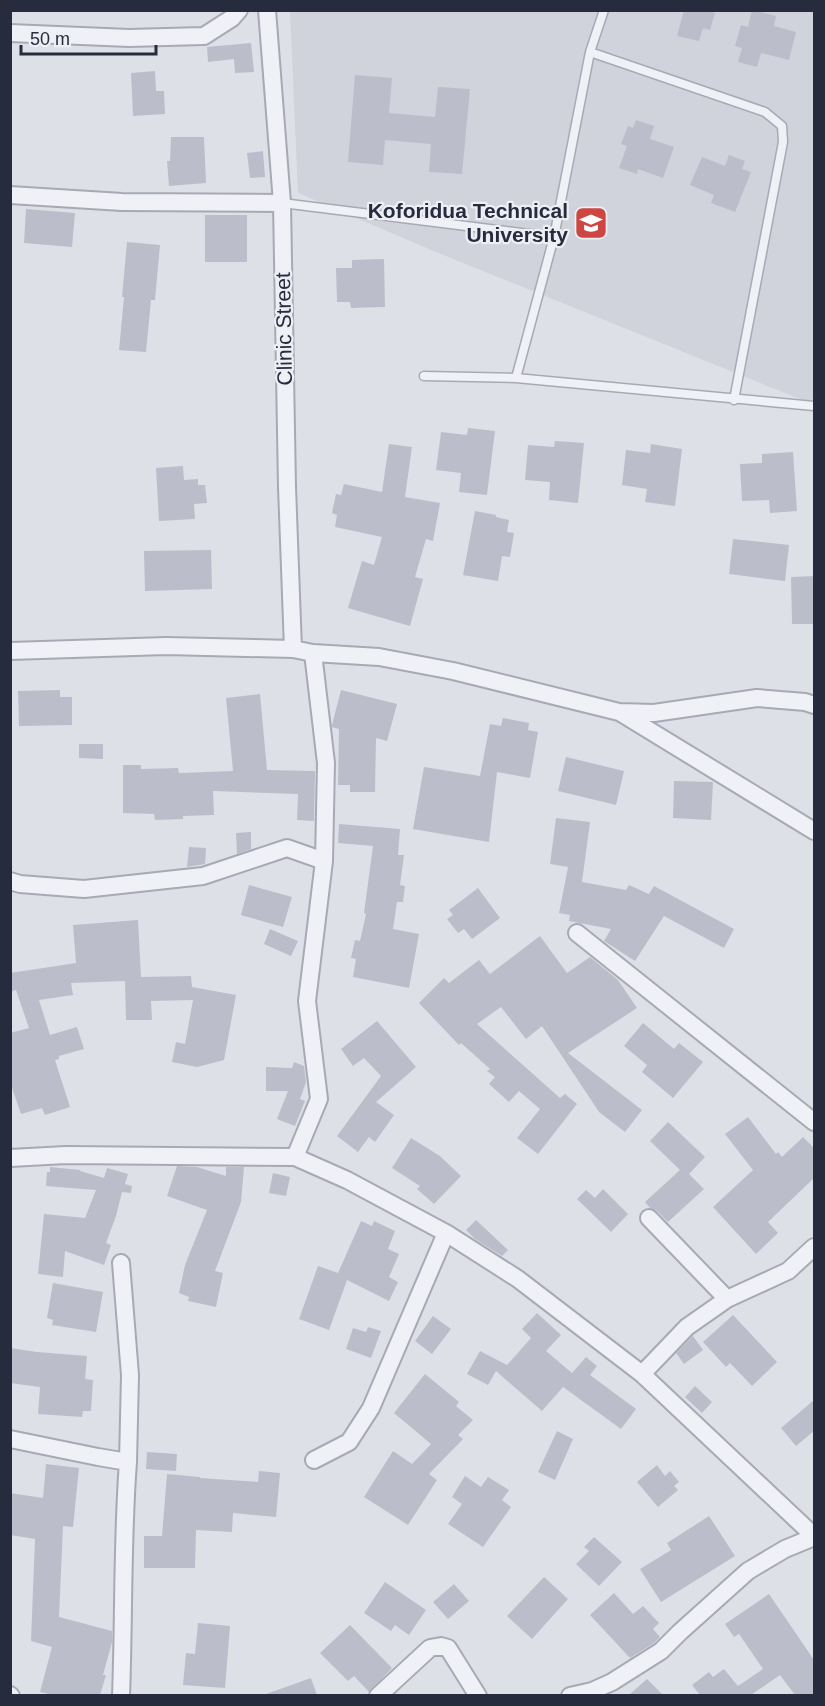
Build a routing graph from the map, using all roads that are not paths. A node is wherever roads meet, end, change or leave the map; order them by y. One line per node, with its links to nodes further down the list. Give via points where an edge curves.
1 (239, 10): 4 (street, via 204,36 129,38)
2 (267, 10): 7 (street, Clinic Street)
3 (604, 10): 5 (lane)
4 (10, 33)
5 (590, 52): 8 (lane); 11 (lane, via 765,112 782,126 783,142)
6 (10, 195): 7 (street, via 122,202)
7 (282, 203): 8 (lane); 13 (street, Clinic Street)
8 (554, 237): 10 (lane)
9 (424, 376): 10 (lane)
10 (516, 378): 11 (lane)
11 (734, 400): 12 (lane)
12 (814, 406)
13 (293, 649): 14 (street, via 166,646); 15 (street)
14 (10, 651)
15 (314, 653): 17 (street, via 379,657 453,670); 19 (street, via 326,763)
16 (814, 705): 17 (street, via 757,698 654,713)
17 (619, 712): 18 (street)
18 (814, 831)
19 (324, 861): 20 (street, via 287,848 203,876 84,889); 23 (street, via 307,1001 320,1099)
20 (10, 881)
21 (577, 933): 22 (street)
22 (814, 1122)
23 (295, 1157): 24 (street); 26 (street)
24 (10, 1158)
25 (649, 1218): 29 (street)
26 (446, 1233): 30 (street, via 518,1280); 32 (street, via 371,1408 349,1442)
27 (814, 1247): 29 (street, via 788,1271)
28 (121, 1263): 33 (street, via 130,1376)
29 (727, 1299): 30 (street, via 687,1327)
30 (642, 1374): 34 (street)
31 (10, 1439): 33 (street)
32 (314, 1461)
33 (128, 1462): 35 (street)
34 (814, 1536): 38 (street, via 748,1571 661,1651 612,1682)
35 (122, 1695)
36 (378, 1695): 37 (street, via 430,1648 441,1646 448,1648)
37 (478, 1695)
38 (570, 1695)

